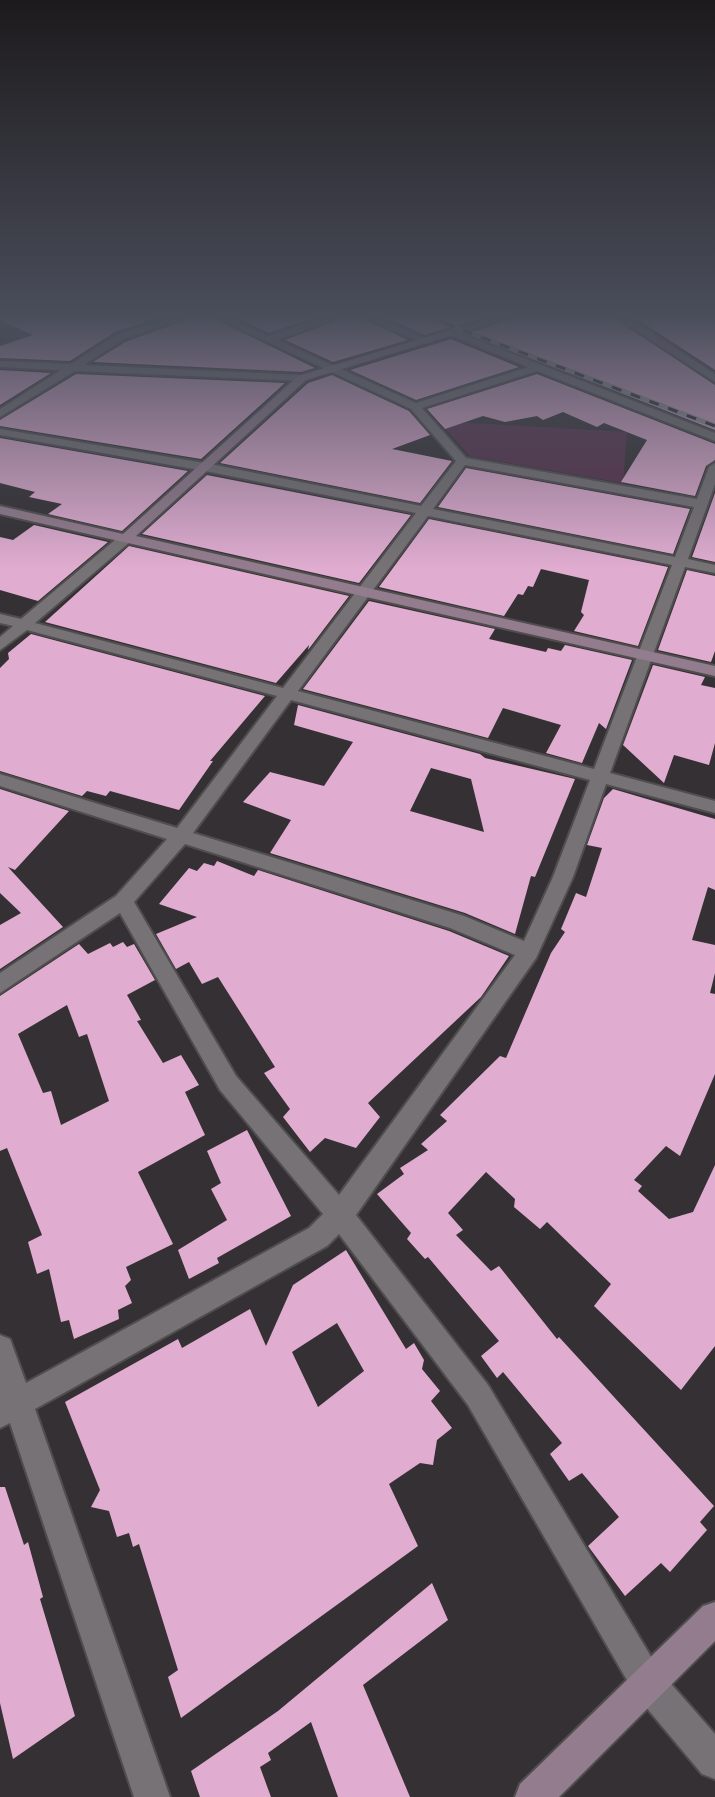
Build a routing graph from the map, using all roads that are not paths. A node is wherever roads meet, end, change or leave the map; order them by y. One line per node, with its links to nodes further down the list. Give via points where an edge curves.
1 (22, 400): 7 (street)
2 (278, 400): 11 (street)
3 (400, 400): 6 (street)
4 (437, 400): 6 (street)
5 (622, 400): 9 (street)
6 (415, 407): 10 (street)
7 (0, 414)
8 (0, 432): 11 (street)
9 (715, 437)
10 (462, 461): 13 (street); 15 (street)
11 (205, 467): 15 (street); 16 (street)
12 (715, 467): 13 (street)
13 (701, 504): 17 (street)
14 (0, 510): 16 (street)
15 (424, 511): 17 (street); 19 (street)
16 (126, 538): 19 (street); 21 (street)
17 (679, 562): 18 (street); 23 (street)
18 (715, 569)
19 (363, 594): 23 (street); 25 (street)
20 (0, 618): 21 (street)
21 (24, 624): 22 (street); 25 (street)
22 (0, 645)
23 (645, 656): 24 (street); 26 (street)
24 (715, 671)
25 (289, 693): 26 (street); 29 (street)
26 (601, 776): 28 (street); 31 (street)
27 (0, 780): 29 (street)
28 (715, 807)
29 (181, 836): 30 (street); 31 (street, via 457,922)
30 (123, 901): 32 (street); 33 (street, via 228,1083)
31 (529, 952): 33 (street)
32 (0, 984)
33 (340, 1215): 35 (street, via 318,1237); 37 (street, via 478,1395)
34 (0, 1349): 35 (street)
35 (8, 1409): 39 (street)
36 (715, 1618): 37 (street)
37 (647, 1682): 38 (street); 40 (street)
38 (715, 1761)
39 (152, 1797)
40 (533, 1797)

